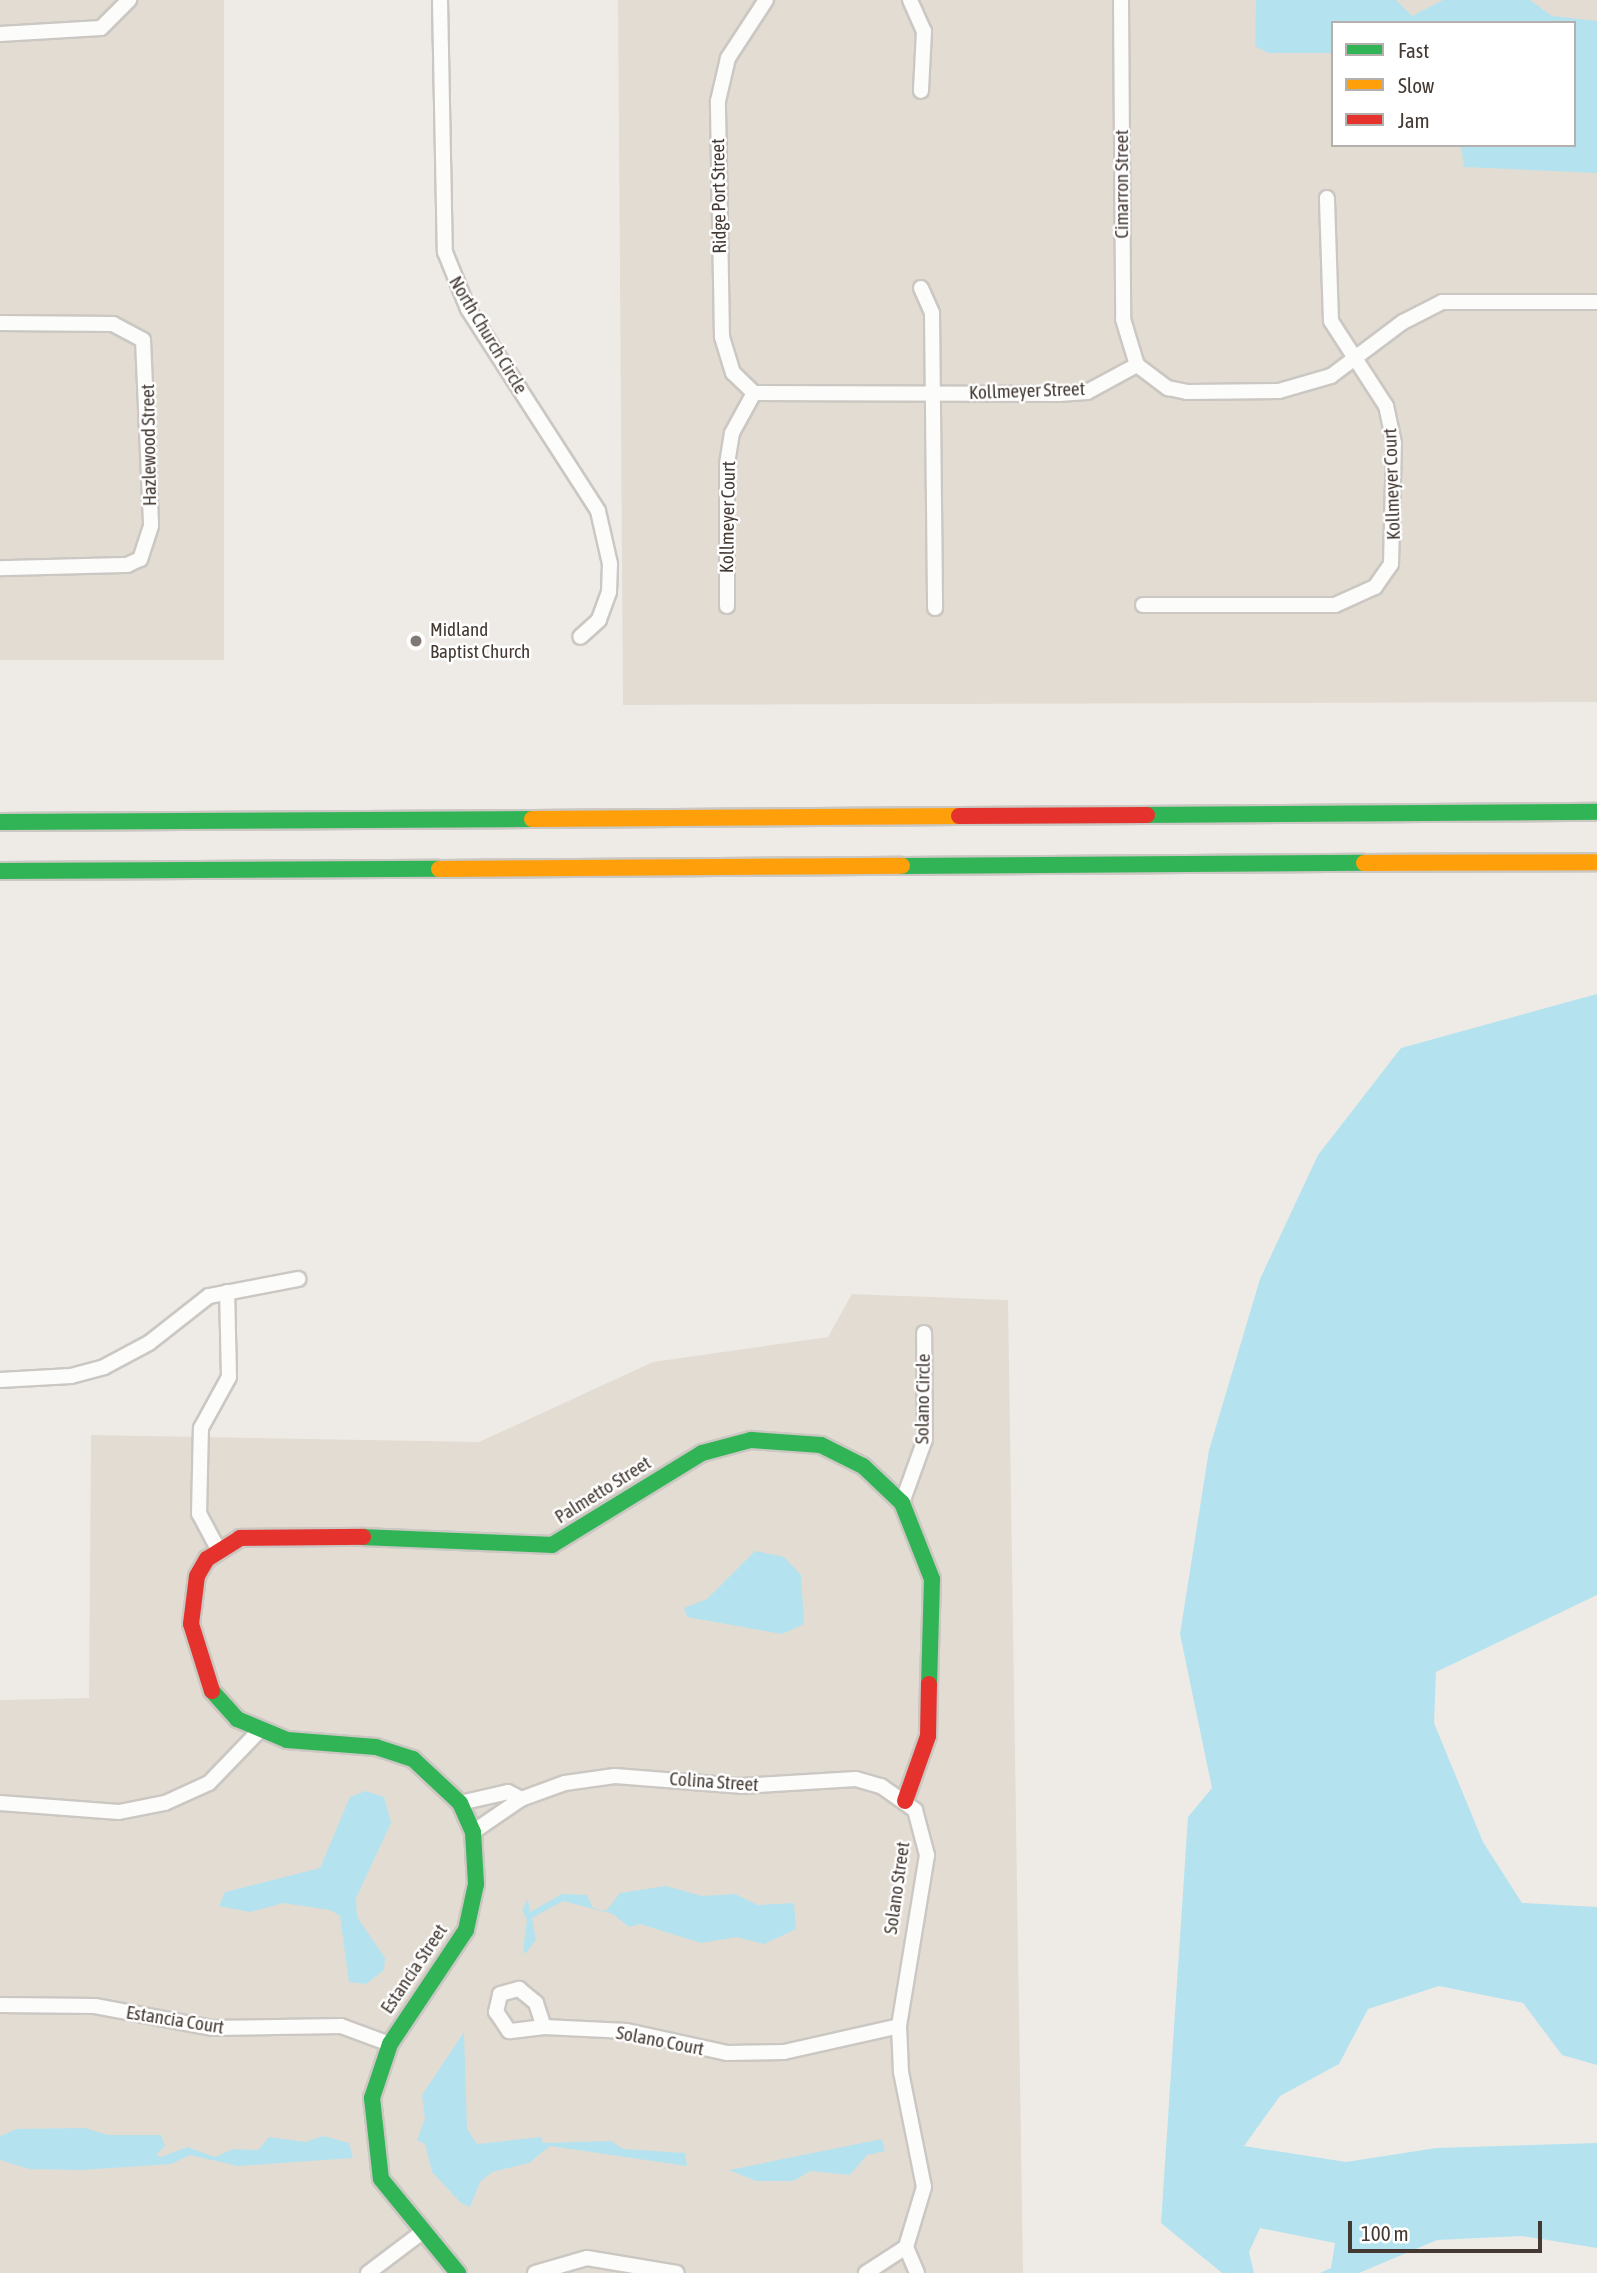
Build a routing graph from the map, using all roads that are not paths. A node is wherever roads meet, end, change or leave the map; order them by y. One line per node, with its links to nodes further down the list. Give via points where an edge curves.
1 (129, 0): 6 (street, via 101,28)
2 (440, 0): 20 (street, North Church Circle, via 445,252 468,309 598,511 610,564 609,592 599,620)
3 (766, 0): 14 (street, Ridge Port Street, via 728,58 718,102 722,337 733,373)
4 (910, 0): 7 (street, via 924,31)
5 (1121, 0): 13 (street, Cimarron Street, via 1123,319)
6 (0, 34)
7 (921, 90)
8 (1327, 198): 12 (street, Kollmeyer Court, via 1327,300 1336,335)
9 (921, 288): 15 (street, via 932,313)
10 (1597, 302): 12 (street, via 1442,302 1403,322)
11 (0, 323): 16 (street, Hazlewood Street, via 113,324 135,333 147,352 151,526 140,559 110,568)
12 (1354, 362): 13 (street, via 1304,385 1226,392 1168,388); 17 (street, Kollmeyer Court, via 1386,406 1394,443 1396,548 1375,587 1335,605)
13 (1137, 365): 15 (street, Kollmeyer Street, via 1087,392)
14 (754, 393): 15 (street, Kollmeyer Street); 18 (street, Kollmeyer Court, via 732,433 727,464)
15 (932, 394): 19 (street)
16 (0, 568)
17 (1143, 605)
18 (727, 606)
19 (935, 608)
20 (580, 637)
21 (0, 806): 23 (main road)
22 (1597, 812): 23 (main road)
23 (258, 818): 24 (main road)
24 (0, 822)
25 (1597, 862): 26 (main road)
26 (200, 868): 27 (main road); 28 (main road)
27 (0, 871)
28 (0, 887)
29 (298, 1279): 30 (street, via 267,1290)
30 (227, 1292): 32 (street, via 209,1296 149,1343 104,1367 71,1376); 34 (street, via 229,1377 209,1410 201,1441 199,1514)
31 (924, 1333): 33 (street, Solano Circle, via 926,1439)
32 (0, 1380)
33 (902, 1503): 34 (main road, Palmetto Street, via 844,1455 800,1440 751,1440 702,1453 552,1545 284,1534 240,1538); 37 (main road, via 932,1579 928,1736)
34 (218, 1549): 35 (main road, Estancia Street, via 197,1576 191,1600 195,1652 219,1701)
35 (259, 1731): 38 (main road, Estancia Street, via 288,1741 376,1747 413,1759); 39 (street, via 219,1776 165,1803 119,1812)
36 (521, 1799): 37 (street, Colina Street, via 565,1783 615,1776 741,1786 856,1779); 38 (street, Colina Street, via 508,1792); 40 (street, Colina Street)
37 (905, 1801): 42 (street, Solano Street, via 921,1822 926,1855)
38 (460, 1802): 40 (main road, Estancia Street)
39 (0, 1803)
40 (473, 1832): 44 (main road, Estancia Street, via 476,1884 466,1930)
41 (0, 2006): 44 (street, Estancia Court, via 95,2007 213,2028 341,2026)
42 (899, 2026): 43 (street, Solano Court, via 765,2054 676,2046 627,2031); 46 (street, Solano Street, via 901,2072 925,2187)
43 (544, 2027)
44 (390, 2044): 45 (main road, Estancia Street, via 375,2080 371,2139 381,2179)
45 (421, 2233): 47 (street); 48 (main road, Estancia Street)
46 (906, 2247): 51 (street); 52 (street)
47 (368, 2273)
48 (458, 2273)
49 (536, 2273): 50 (street, via 587,2258)
50 (677, 2273)
51 (866, 2273)
52 (917, 2273)

